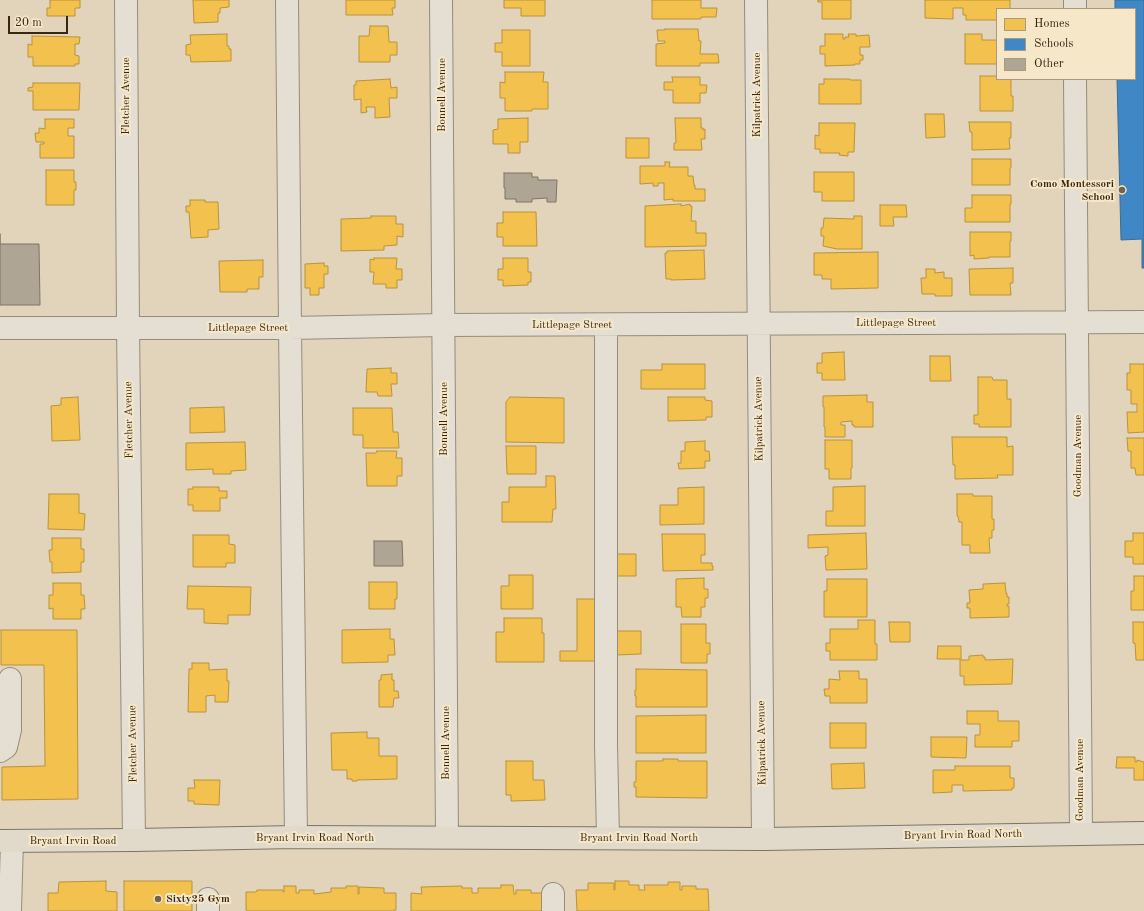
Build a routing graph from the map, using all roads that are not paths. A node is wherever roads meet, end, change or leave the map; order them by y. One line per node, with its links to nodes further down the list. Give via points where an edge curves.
1 (126, 0): 11 (street, Fletcher Avenue)
2 (287, 0): 13 (street)
3 (442, 0): 9 (street, Bonnell Avenue)
4 (756, 0): 8 (street, Kilpatrick Avenue)
5 (1075, 80): 6 (street, Goodman Avenue)
6 (1077, 322): 7 (street, Littlepage Street); 8 (street, Littlepage Street); 16 (street, Goodman Avenue)
7 (1144, 322)
8 (758, 324): 10 (street, Littlepage Street); 21 (street, Kilpatrick Avenue)
9 (443, 325): 10 (street, Littlepage Street); 13 (street, Littlepage Street); 19 (street, Bonnell Avenue)
10 (606, 325): 20 (street)
11 (128, 327): 12 (street, Littlepage Street); 13 (street, Littlepage Street); 22 (street, Fletcher Avenue)
12 (0, 328)
13 (290, 328): 18 (street)
14 (10, 679): 15 (street, via 10,730 6,747)
15 (0, 751)
16 (1080, 833): 17 (main road, Bryant Irvin Road North); 21 (main road, Bryant Irvin Road North)
17 (1144, 833)
18 (296, 837): 19 (main road, Bryant Irvin Road North); 22 (main road, Bryant Irvin Road North)
19 (447, 837): 20 (main road, Bryant Irvin Road North)
20 (608, 838): 21 (main road, Bryant Irvin Road North)
21 (763, 839)
22 (134, 840): 23 (main road, Bryant Irvin Road)
23 (6, 841): 24 (street)
24 (10, 911)

